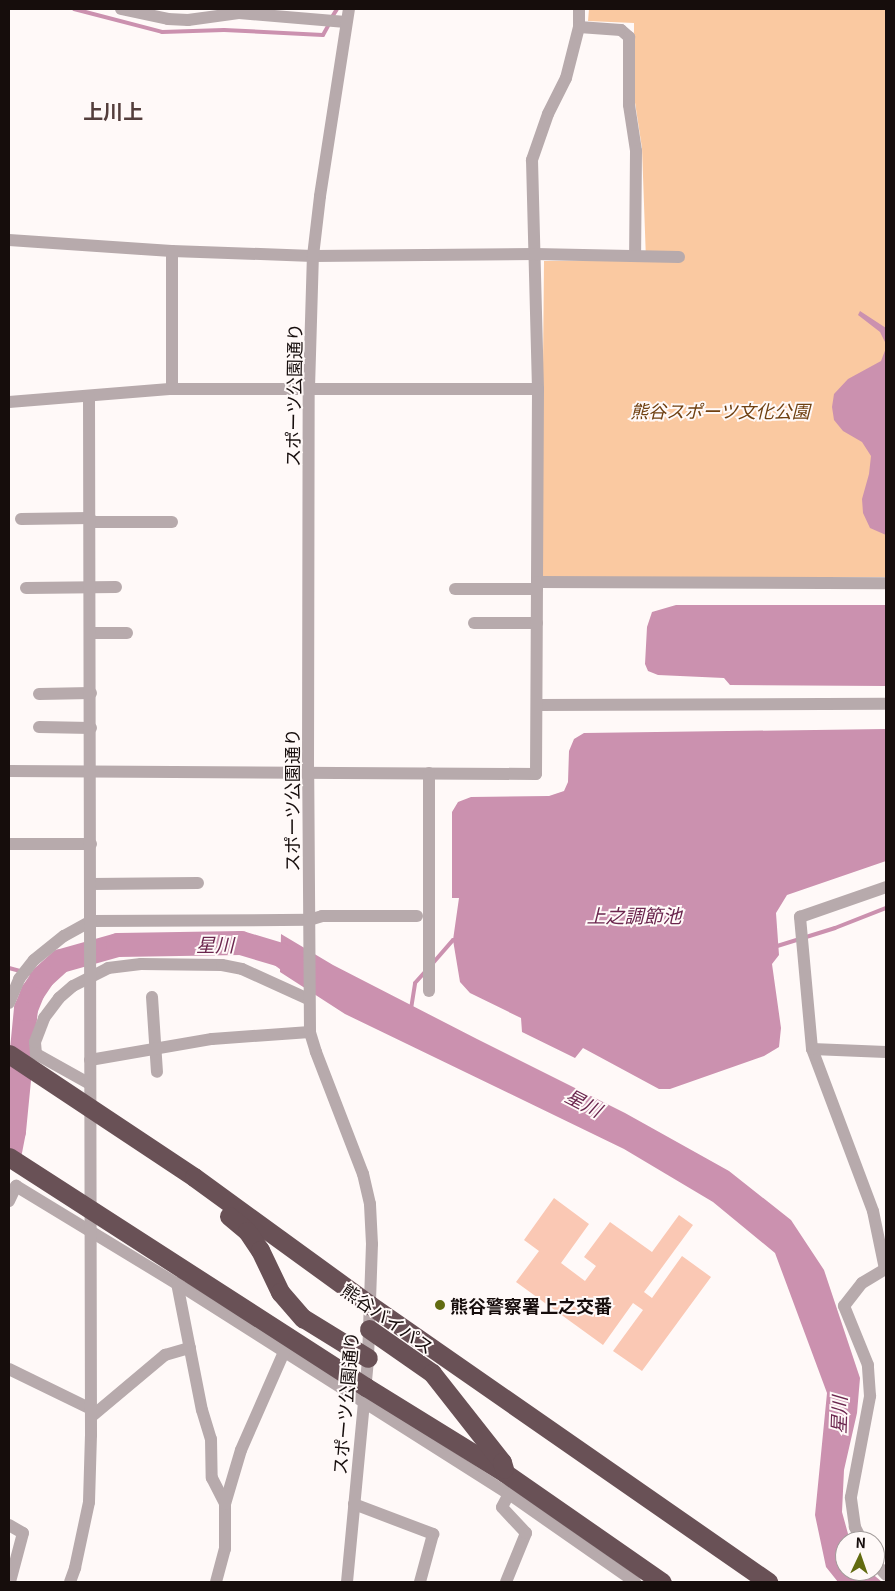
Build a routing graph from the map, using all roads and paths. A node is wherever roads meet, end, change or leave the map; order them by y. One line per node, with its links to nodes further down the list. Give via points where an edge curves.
1 (121, 9): 4 (street, via 168,20 239,13)
2 (349, 9): 4 (street, スポーツ公園通り)
3 (579, 9): 5 (street)
4 (346, 22): 9 (street, スポーツ公園通り)
5 (580, 27): 8 (street, via 566,78 548,114 532,160); 10 (street, via 621,30 629,37 629,105 636,150)
6 (9, 240): 7 (street)
7 (172, 251): 9 (street); 13 (street)
8 (535, 254): 9 (street); 10 (street); 14 (street)
9 (313, 256): 12 (street, スポーツ公園通り)
10 (635, 256): 11 (street)
11 (679, 257)
12 (309, 388): 13 (street); 14 (street); 39 (street, スポーツ公園通り)
13 (172, 389): 15 (street)
14 (538, 389): 21 (street)
15 (89, 397): 16 (street); 18 (street)
16 (9, 402)
17 (21, 519): 18 (street)
18 (90, 520): 19 (street); 22 (street)
19 (172, 522)
20 (886, 584): 21 (street)
21 (537, 586): 25 (street); 27 (street)
22 (90, 587): 23 (street); 24 (street); 28 (street)
23 (116, 587)
24 (26, 588)
25 (455, 589)
26 (474, 623): 27 (street)
27 (537, 623): 33 (street)
28 (91, 633): 29 (street); 30 (street)
29 (127, 633)
30 (91, 693): 31 (street); 35 (street)
31 (39, 694)
32 (886, 704): 33 (street)
33 (537, 705): 38 (street, via 536,774)
34 (38, 727): 35 (street)
35 (91, 728): 37 (street)
36 (9, 771): 37 (street)
37 (91, 771): 39 (street); 41 (street)
38 (429, 773): 39 (street); 49 (street)
39 (308, 774): 47 (street, スポーツ公園通り)
40 (9, 844): 41 (street)
41 (92, 844): 43 (street)
42 (198, 883): 43 (street)
43 (92, 884): 46 (street)
44 (886, 887): 55 (street, via 800,917)
45 (417, 916): 47 (street, via 322,916)
46 (91, 921): 47 (street); 48 (street); 52 (street, via 64,936 31,964 19,979)
47 (309, 925): 51 (street, スポーツ公園通り)
48 (90, 976): 51 (street, via 108,968 141,964 222,965 242,969); 58 (street); 60 (street, via 59,998 44,1018 35,1042 36,1054)
49 (429, 990)
50 (152, 996): 54 (street)
51 (308, 999): 53 (street, スポーツ公園通り)
52 (9, 1003)
53 (310, 1032): 54 (street, via 212,1039); 68 (street, スポーツ公園通り, via 363,1174 370,1204)
54 (156, 1049): 58 (street); 59 (street)
55 (812, 1049): 56 (street); 81 (street, via 873,1211 885,1269 862,1283 844,1306 868,1366 870,1396 851,1497)
56 (886, 1052)
57 (9, 1054): 61 (highway, 熊谷バイパス)
58 (90, 1060): 60 (street)
59 (158, 1072)
60 (90, 1084): 61 (street)
61 (90, 1109): 63 (highway, 熊谷バイパス); 65 (street)
62 (9, 1156): 65 (highway)
63 (181, 1169): 68 (highway, 熊谷バイパス); 72 (highway, via 187,1184 247,1231 280,1292 303,1318)
64 (9, 1201): 66 (street, via 16,1186)
65 (90, 1208): 66 (street); 74 (highway)
66 (90, 1231): 67 (street); 75 (street)
67 (177, 1283): 70 (street); 71 (street)
68 (370, 1306): 69 (street, スポーツ公園通り); 82 (highway, 熊谷バイパス)
69 (369, 1329): 72 (street, スポーツ公園通り); 76 (highway, via 432,1373 502,1462)
70 (190, 1348): 75 (street, via 165,1355); 78 (street, via 211,1439 212,1478)
71 (284, 1352): 74 (street); 78 (street, via 241,1450)
72 (368, 1358): 74 (street, スポーツ公園通り)
73 (9, 1368): 75 (street)
74 (365, 1394): 76 (highway); 77 (street); 79 (street, スポーツ公園通り)
75 (91, 1413): 84 (street, via 89,1502 78,1560)
76 (505, 1473): 90 (highway)
77 (509, 1494): 88 (street, via 502,1507 526,1533); 89 (street)
78 (225, 1504): 85 (street, via 225,1549)
79 (354, 1504): 86 (street, スポーツ公園通り); 87 (street, via 433,1534)
80 (9, 1524): 83 (street, via 23,1533)
81 (857, 1531)
82 (736, 1560): 91 (highway); 92 (highway, 熊谷バイパス)
83 (10, 1582)
84 (70, 1582)
85 (216, 1582)
86 (347, 1582)
87 (420, 1582)
88 (506, 1582)
89 (636, 1582)
90 (662, 1582)
91 (752, 1582)
92 (768, 1582)

